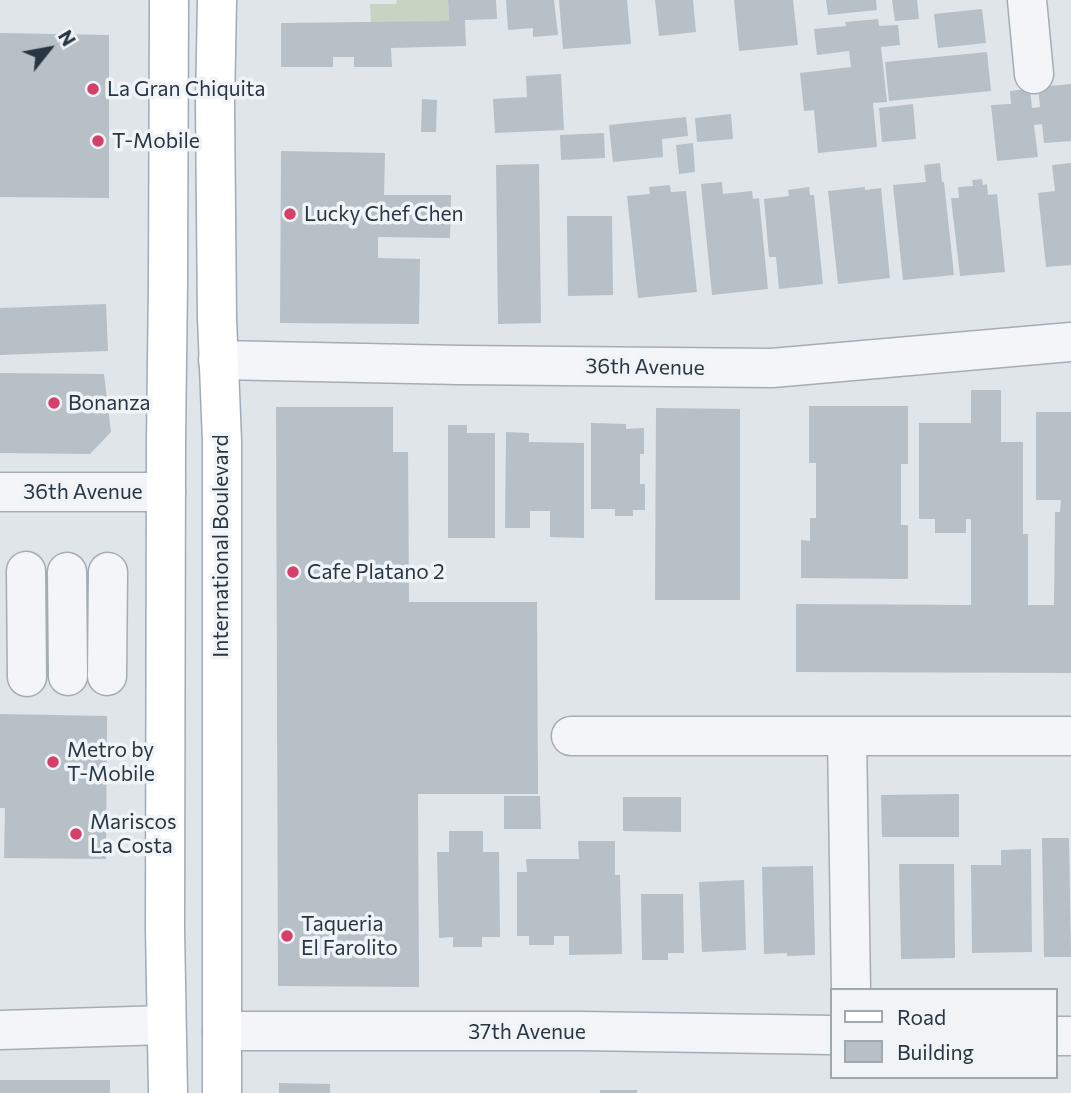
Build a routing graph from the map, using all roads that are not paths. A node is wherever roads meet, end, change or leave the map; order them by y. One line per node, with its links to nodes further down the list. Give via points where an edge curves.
1 (170, 0): 8 (main road)
2 (217, 0): 6 (main road, International Boulevard)
3 (1027, 0): 4 (street)
4 (1034, 74)
5 (1071, 342): 6 (street, 36th Avenue, via 772,368)
6 (218, 360): 21 (main road, International Boulevard, via 222,441)
7 (0, 492): 8 (street, 36th Avenue)
8 (166, 492): 19 (main road)
9 (26, 571): 13 (street)
10 (66, 572): 12 (street)
11 (108, 572): 14 (street)
12 (68, 676)
13 (27, 677)
14 (107, 677)
15 (571, 736): 16 (street)
16 (847, 736): 17 (street); 18 (street)
17 (1071, 736)
18 (851, 988)
19 (166, 1026): 20 (street); 23 (main road)
20 (0, 1030)
21 (222, 1031): 22 (street, 37th Avenue); 24 (main road, International Boulevard)
22 (830, 1035)
23 (168, 1093)
24 (222, 1093)

